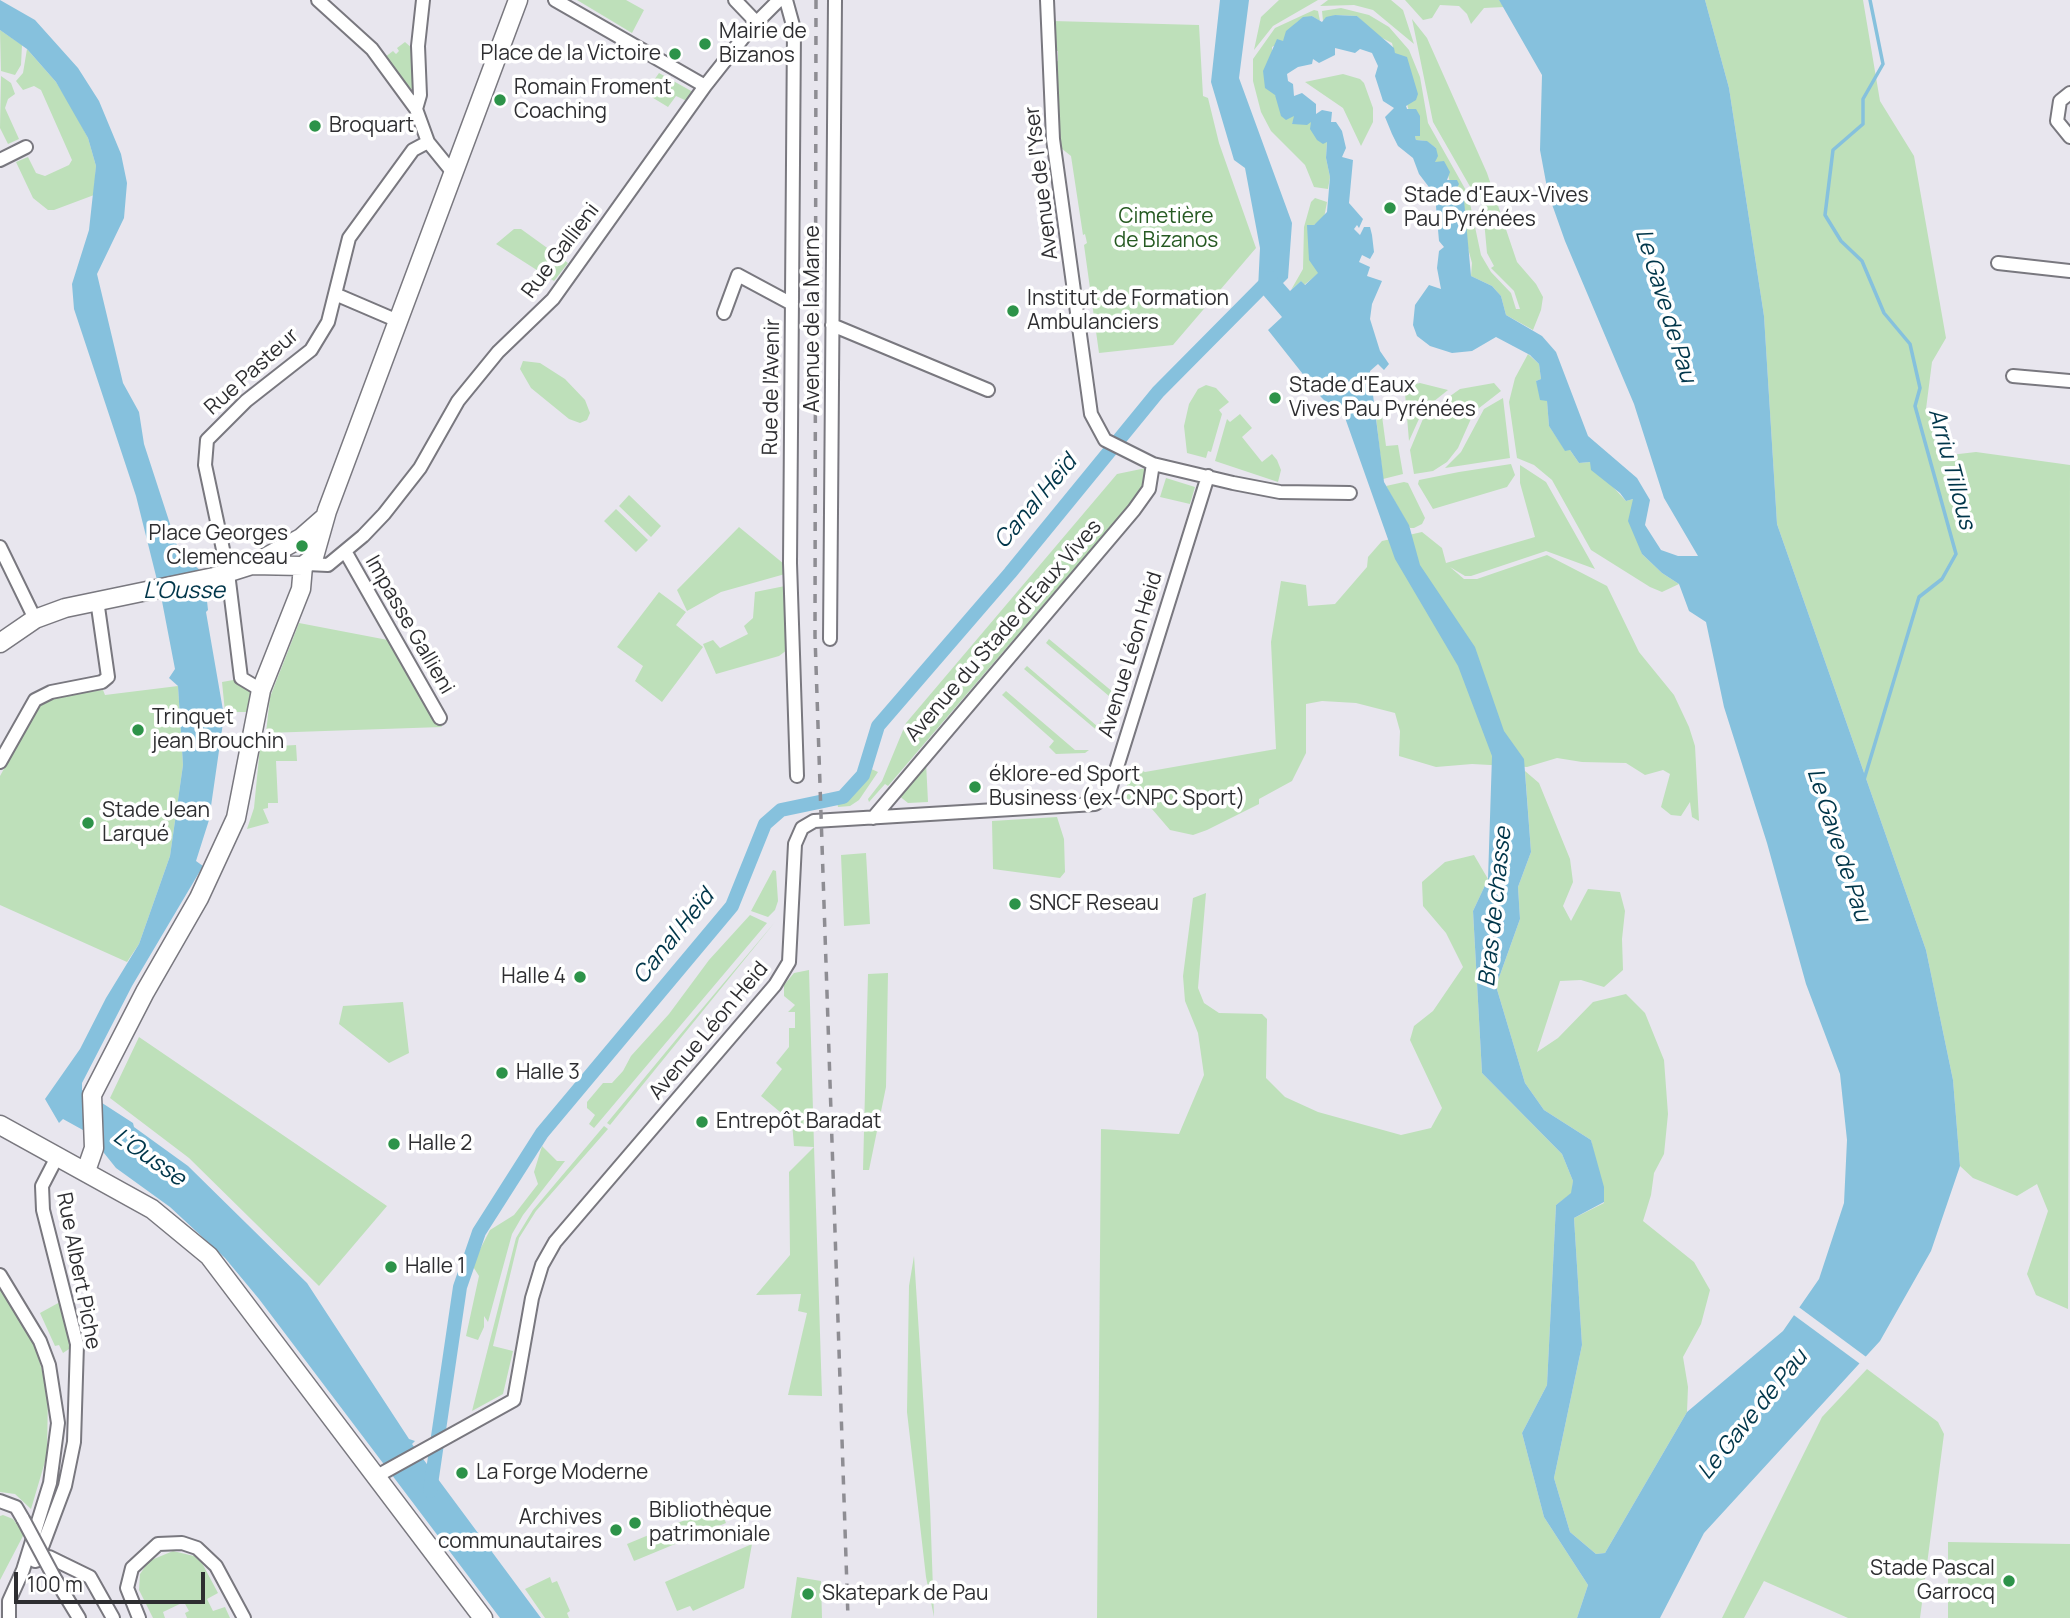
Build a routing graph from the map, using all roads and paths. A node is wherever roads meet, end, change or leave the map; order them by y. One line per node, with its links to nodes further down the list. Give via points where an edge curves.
1 (318, 0): 13 (street, via 372,49)
2 (423, 0): 13 (street, via 418,46 421,95)
3 (518, 0): 18 (main road)
4 (555, 0): 11 (street)
5 (735, 0): 10 (street)
6 (779, 0): 10 (street, Rue Gallieni)
7 (786, 0): 22 (street, Rue de l'Avenir, via 794,29)
8 (835, 0): 25 (street, Avenue de la Marne)
9 (1047, 0): 29 (street, Avenue de l'Yser, via 1053,139 1091,414 1105,440)
10 (757, 23): 11 (street, Rue Gallieni)
11 (705, 86): 35 (street, Rue Gallieni, via 553,299 498,352 458,401 420,468 377,521)
12 (2070, 93): 14 (street, via 2060,101 2057,121)
13 (416, 109): 15 (street)
14 (2070, 137)
15 (428, 142): 18 (street); 21 (street, Rue Pasteur, via 414,150 349,238)
16 (26, 147): 17 (street)
17 (0, 160)
18 (454, 174): 24 (main road)
19 (1998, 263): 20 (street)
20 (2070, 271)
21 (335, 294): 24 (street); 38 (street, Rue Pasteur, via 328,322 311,350 207,440 204,452)
22 (792, 304): 23 (street, via 738,275); 46 (street, Rue de l'Avenir, via 790,563)
23 (724, 313)
24 (398, 321): 32 (main road)
25 (832, 325): 28 (street); 41 (street, Avenue de la Marne)
26 (2013, 376): 27 (street)
27 (2070, 382)
28 (988, 390)
29 (1153, 464): 30 (street, Avenue de l'Yser); 47 (street, Avenue du Stade d'Eaux Vives, via 1149,488 1134,510)
30 (1208, 476): 31 (street, Avenue de l'Yser, via 1280,492); 47 (street, Avenue Léon Heid, via 1108,796 1094,804)
31 (1350, 493)
32 (325, 517): 33 (main road); 36 (main road)
33 (294, 541): 36 (main road, via 287,558); 36 (main road, via 312,543); 37 (main road)
34 (0, 547): 40 (street)
35 (345, 551): 36 (street, Rue Gallieni, via 328,565); 44 (street, Impasse Gallieni)
36 (305, 562): 37 (main road); 43 (main road, via 301,589)
37 (252, 565): 38 (main road)
38 (221, 575): 39 (main road); 43 (street, Rue Pasteur, via 241,676)
39 (97, 600): 40 (main road); 45 (street, via 109,673 106,680 35,700)
40 (35, 619): 42 (main road)
41 (830, 639)
42 (0, 643)
43 (261, 690): 50 (main road, via 227,843 92,1095 94,1139)
44 (440, 718)
45 (0, 762)
46 (797, 776)
47 (873, 818): 52 (street, Avenue Léon Heid, via 814,821 798,834 789,962 775,985 555,1242 542,1265 533,1298 514,1400)
48 (0, 1125): 49 (main road)
49 (57, 1157): 50 (main road); 54 (street, Rue Albert Piche, via 42,1186 43,1210 77,1344 72,1453 61,1499)
50 (86, 1171): 52 (main road, via 152,1209 209,1256)
51 (0, 1275): 55 (street, via 40,1341 49,1364 58,1423 50,1483)
52 (382, 1473): 61 (main road)
53 (0, 1501): 57 (street, bridge, via 16,1507)
54 (38, 1558): 55 (street); 58 (street, via 60,1560 90,1577)
55 (23, 1570): 56 (street, via 9,1601)
56 (9, 1618)
57 (79, 1618)
58 (113, 1618)
59 (139, 1618): 60 (street, via 127,1588 134,1563 158,1544 182,1542 197,1548 216,1566)
60 (244, 1618)
61 (483, 1618)

